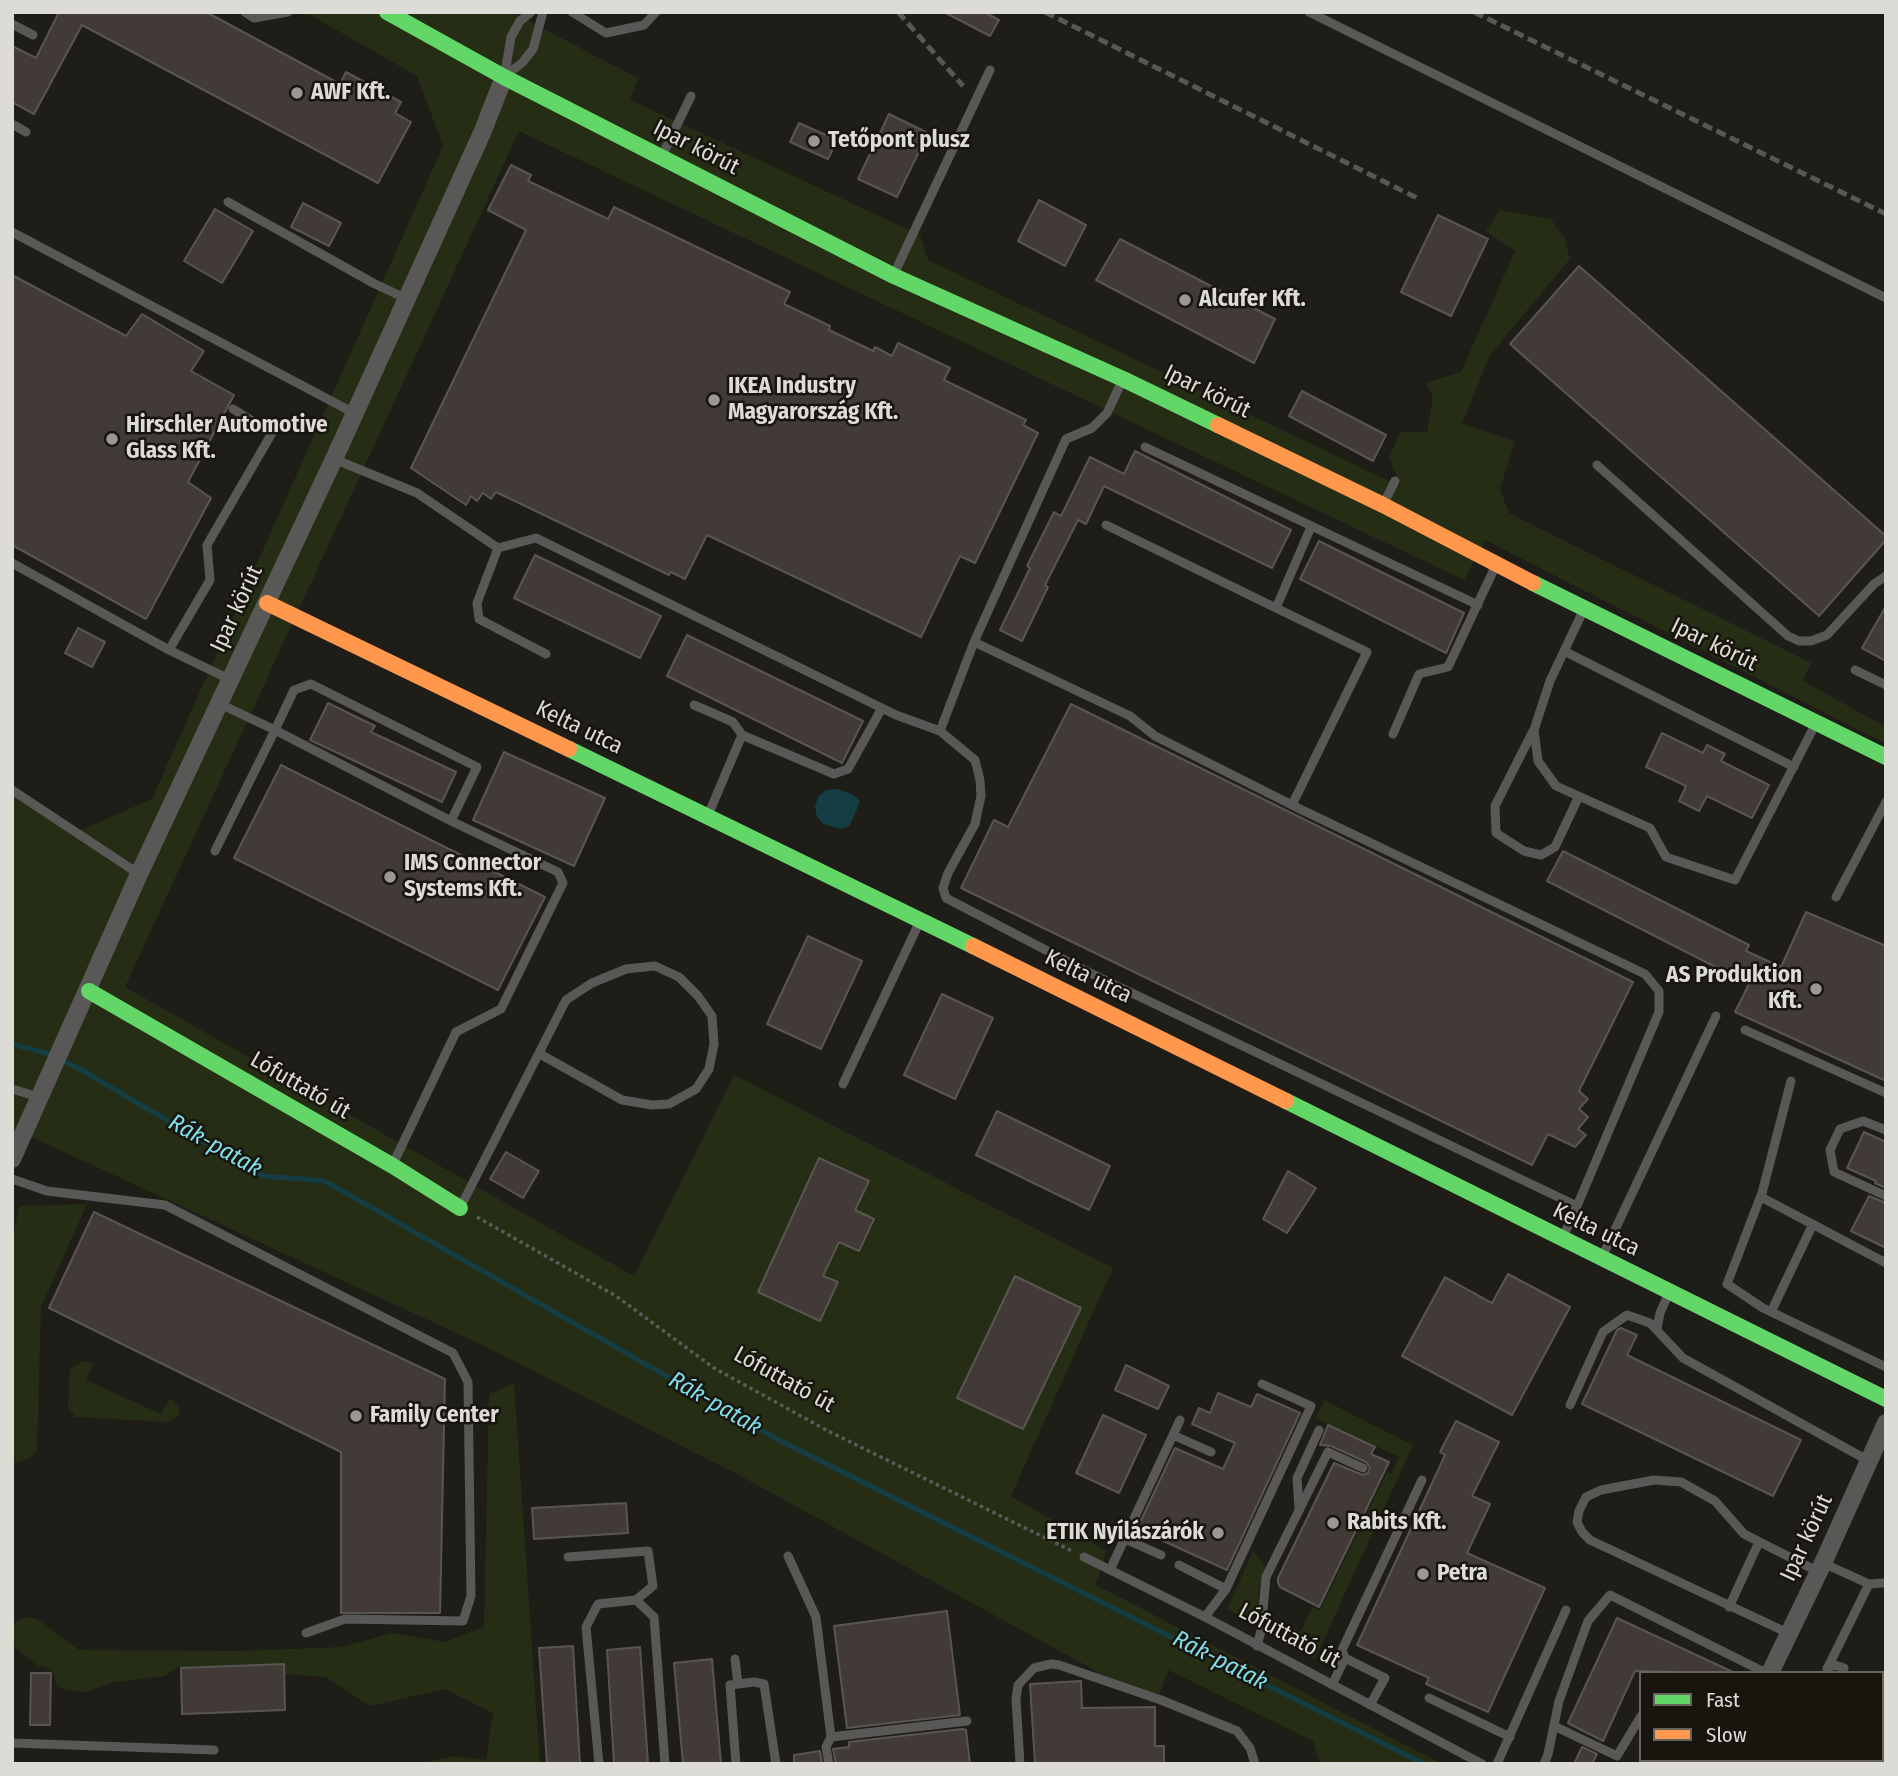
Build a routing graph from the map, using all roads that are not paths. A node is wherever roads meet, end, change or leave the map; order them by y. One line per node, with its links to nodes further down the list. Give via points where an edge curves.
1 (245, 12): 2 (lane, via 254,18)
2 (288, 12)
3 (387, 12): 12 (street, Ipar körút)
4 (531, 12): 12 (lane, via 511,37)
5 (543, 12): 12 (lane, via 533,49)
6 (572, 12): 7 (lane, via 606,33 645,26)
7 (656, 12)
8 (1309, 12): 21 (lane)
9 (12, 24): 10 (lane)
10 (33, 35)
11 (990, 70): 19 (lane)
12 (504, 77): 16 (street, Ipar körút); 20 (street, Ipar körút)
13 (691, 96): 16 (lane)
14 (12, 124): 15 (lane)
15 (26, 132)
16 (662, 158): 19 (street, Ipar körút)
17 (228, 202): 20 (lane)
18 (12, 232): 24 (lane)
19 (894, 276): 22 (street, Ipar körút)
20 (405, 298): 24 (street, Ipar körút)
21 (1886, 298)
22 (1123, 379): 29 (street, Ipar körút); 40 (lane, via 1107,413 1092,428 1066,439)
23 (233, 408): 41 (lane, via 272,433 207,545 210,580)
24 (354, 413): 26 (street, Ipar körút)
25 (1145, 447): 31 (lane)
26 (334, 459): 32 (lane, via 417,493); 36 (street, Ipar körút)
27 (1597, 465): 35 (lane, via 1788,636 1811,641 1827,635)
28 (1395, 481): 29 (lane)
29 (1383, 505): 34 (street, Ipar körút)
30 (1106, 525): 38 (lane)
31 (1311, 527): 37 (lane); 38 (lane)
32 (498, 548): 43 (lane, via 477,603 479,619); 49 (lane, via 536,538)
33 (12, 563): 41 (lane)
34 (1496, 564): 37 (lane); 39 (street, Ipar körút)
35 (1886, 576)
36 (267, 603): 45 (street, Ipar körút); 62 (street, Kelta utca)
37 (1478, 605): 54 (lane, via 1448,667 1419,674)
38 (1276, 608): 61 (lane, via 1367,652)
39 (1584, 609): 42 (lane); 50 (street, Ipar körút)
40 (974, 642): 53 (lane); 61 (lane, via 1130,716 1155,736)
41 (169, 650): 45 (lane)
42 (1564, 651): 52 (lane); 57 (lane)
43 (545, 653)
44 (1855, 670): 46 (lane)
45 (231, 680): 47 (street, Ipar körút)
46 (1886, 685)
47 (220, 704): 51 (lane); 65 (street, Ipar körút)
48 (694, 705): 55 (lane, via 733,722)
49 (882, 708): 53 (lane); 55 (lane, via 848,769 834,774)
50 (1817, 721): 56 (street, Ipar körút); 57 (lane)
51 (275, 730): 63 (lane); 63 (lane, via 294,690 311,684 477,767); 64 (lane)
52 (1534, 730): 59 (lane, via 1538,761 1556,786); 59 (lane, via 1495,806 1496,833 1524,851 1541,855 1555,847)
53 (940, 731): 83 (lane, via 975,760 981,796 975,824 948,873 943,888 946,898 1086,971)
54 (1393, 734)
55 (742, 735): 62 (lane)
56 (1886, 757)
57 (1794, 767): 59 (lane, via 1735,880 1666,857 1650,828)
58 (12, 790): 65 (lane)
59 (1579, 796)
60 (1886, 802): 66 (lane)
61 (1292, 805): 83 (lane, via 1646,974 1659,992 1659,1012)
62 (708, 815): 67 (street, Kelta utca)
63 (451, 821): 79 (lane, via 558,872 563,883 501,1009 456,1032)
64 (215, 851)
65 (139, 874): 68 (street, Ipar körút)
66 (1836, 897)
67 (920, 919): 73 (lane); 86 (street, Kelta utca)
68 (89, 990): 76 (street, Ipar körút); 79 (street, Lófuttató út)
69 (1716, 1016): 87 (lane)
70 (1745, 1030): 75 (lane)
71 (540, 1054): 71 (lane, via 566,1000 626,969 655,966 679,977 712,1016 714,1044 709,1069 696,1090 669,1104 622,1100); 84 (lane)
72 (1791, 1080): 81 (lane)
73 (843, 1084)
74 (12, 1089): 76 (lane)
75 (1886, 1093)
76 (39, 1097): 78 (street, Ipar körút)
77 (1886, 1130): 82 (lane, via 1863,1121 1840,1129 1830,1150 1834,1172)
78 (12, 1159)
79 (393, 1166): 84 (street, Lófuttató út)
80 (12, 1179): 121 (lane, via 47,1191 165,1205 453,1353 468,1382 471,1596 463,1621 345,1619)
81 (1763, 1190): 85 (lane, via 1761,1197); 90 (lane, via 1727,1284)
82 (1886, 1196)
83 (1577, 1206): 86 (lane)
84 (460, 1208)
85 (1813, 1224): 88 (lane); 90 (lane)
86 (1562, 1239): 87 (street, Kelta utca)
87 (1601, 1257): 89 (street, Kelta utca)
88 (1886, 1263)
89 (1670, 1292): 91 (lane); 94 (street, Kelta utca)
90 (1771, 1311): 92 (lane)
91 (1657, 1329): 95 (lane, via 1627,1315 1603,1332); 101 (lane, via 1683,1358)
92 (1886, 1367)
93 (1262, 1384): 116 (lane, via 1311,1406)
94 (1886, 1399)
95 (1570, 1405)
96 (1180, 1420): 99 (lane)
97 (1886, 1423): 101 (street, Ipar körút)
98 (1319, 1430): 104 (lane, via 1297,1478)
99 (1173, 1435): 100 (lane); 105 (lane)
100 (1211, 1452)
101 (1870, 1461): 112 (street, Ipar körút)
102 (1363, 1468): 104 (lane, via 1328,1452)
103 (1422, 1480): 124 (lane, via 1342,1650)
104 (1299, 1511): 123 (lane, via 1266,1577)
105 (1125, 1539): 107 (lane); 113 (lane)
106 (1759, 1542): 112 (lane); 118 (lane); 118 (lane, via 1744,1534 1715,1501 1681,1482 1654,1480 1601,1490 1586,1497 1579,1511 1577,1522 1590,1540)
107 (1161, 1555)
108 (788, 1556): 137 (lane, via 816,1617)
109 (568, 1557): 117 (lane, via 648,1551 653,1586)
110 (1084, 1557): 113 (lane, Lófuttató út)
111 (1179, 1565): 116 (lane)
112 (1821, 1568): 115 (lane); 122 (street, Ipar körút)
113 (1110, 1570): 120 (lane, Lófuttató út)
114 (1883, 1580): 115 (lane)
115 (1869, 1584): 129 (lane)
116 (1226, 1590): 120 (lane)
117 (636, 1600): 142 (lane, via 598,1604 586,1627); 143 (lane, via 654,1617)
118 (1730, 1606): 122 (lane)
119 (1566, 1610): 138 (lane)
120 (1205, 1617): 123 (lane, Lófuttató út)
121 (306, 1633)
122 (1790, 1634): 128 (street, Ipar körút)
123 (1257, 1646): 131 (lane, Lófuttató út)
124 (1345, 1658): 131 (lane); 133 (lane, via 1385,1678)
125 (735, 1659): 130 (lane)
126 (1844, 1668): 129 (lane, via 1835,1665)
127 (1764, 1671): 136 (lane, via 1610,1595 1588,1620)
128 (1769, 1671)
129 (1826, 1671)
130 (738, 1684): 144 (lane, via 730,1685); 145 (lane, via 764,1684)
131 (1332, 1685): 133 (lane, Lófuttató út)
132 (1429, 1698): 138 (lane)
133 (1370, 1705): 149 (lane, Lófuttató út)
134 (1639, 1719): 141 (lane)
135 (967, 1721): 137 (lane)
136 (1554, 1726): 141 (lane); 151 (lane)
137 (831, 1737): 146 (lane, via 826,1746)
138 (1510, 1737): 150 (lane)
139 (12, 1743): 140 (lane)
140 (214, 1750)
141 (1615, 1760)
142 (599, 1764)
143 (665, 1764)
144 (736, 1764)
145 (776, 1764)
146 (829, 1764)
147 (1020, 1764): 148 (lane, via 1016,1691 1027,1672 1044,1664 1161,1700 1237,1731)
148 (1255, 1764)
149 (1482, 1764)
150 (1497, 1764)
151 (1544, 1764)

